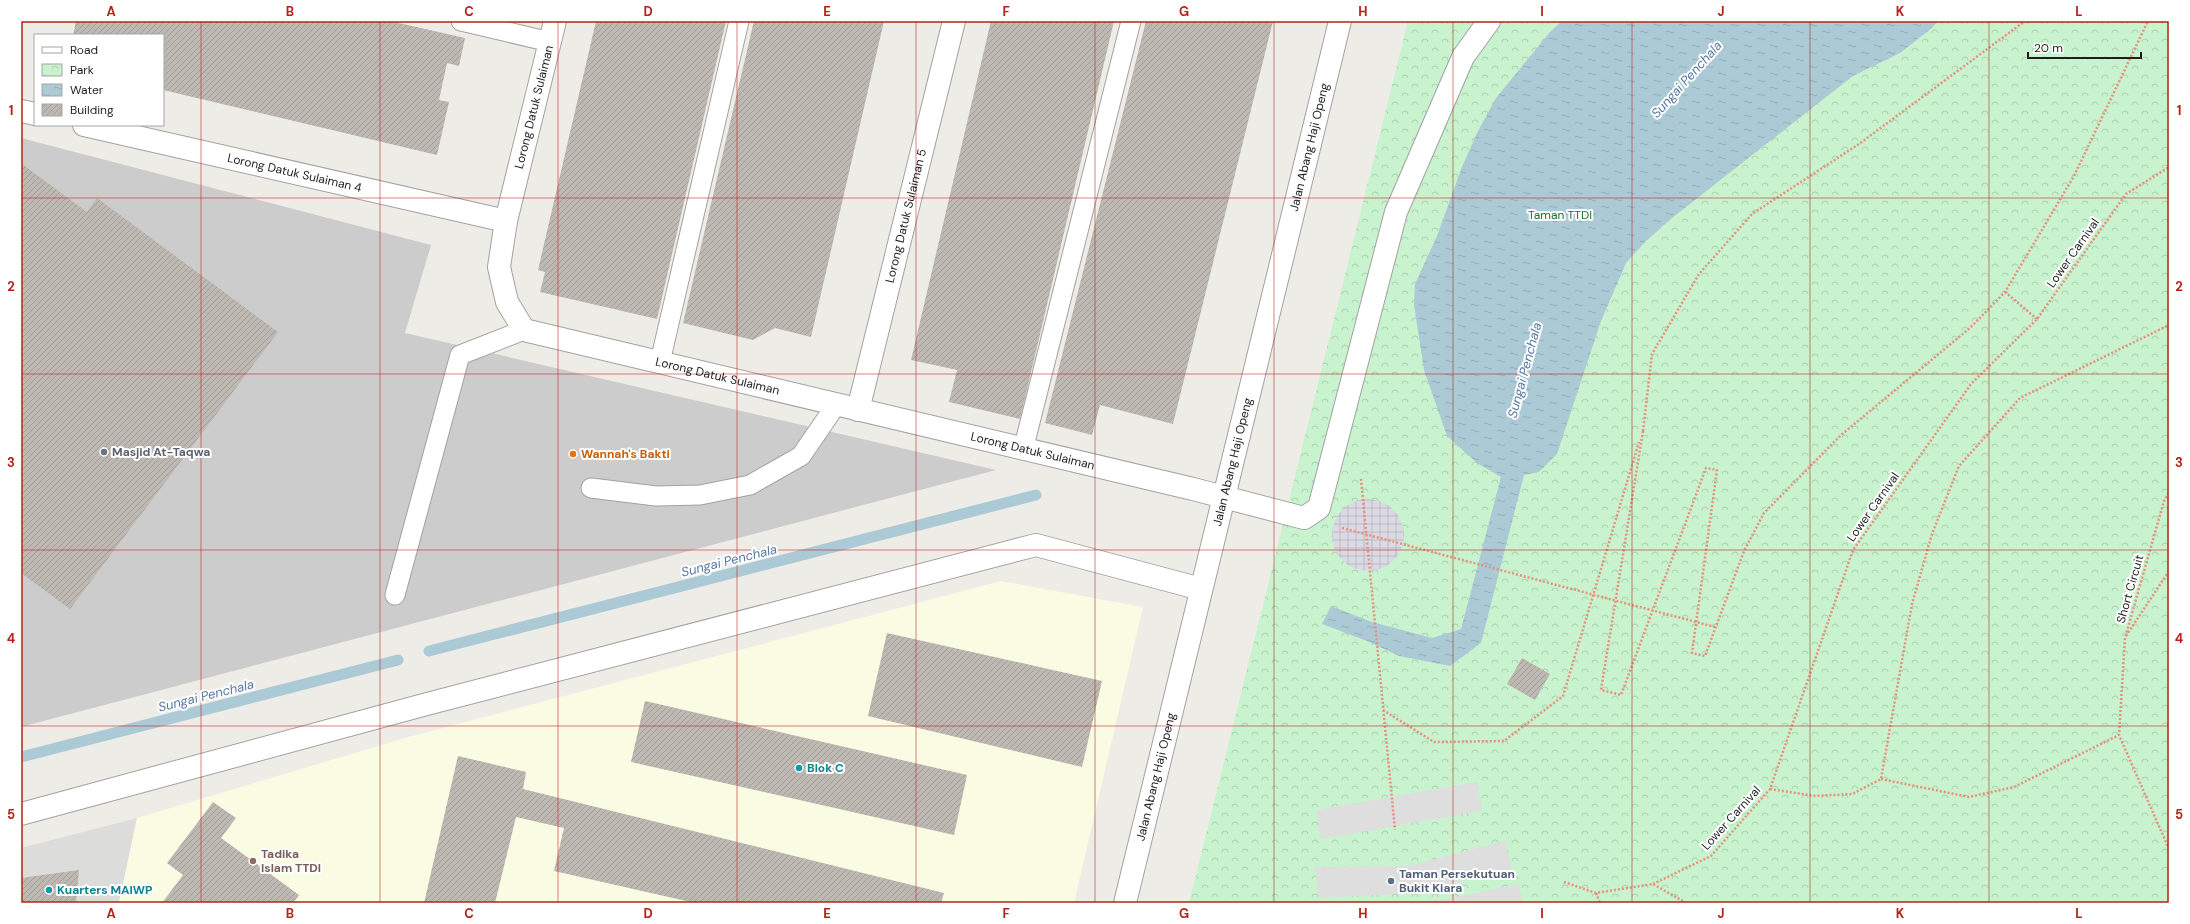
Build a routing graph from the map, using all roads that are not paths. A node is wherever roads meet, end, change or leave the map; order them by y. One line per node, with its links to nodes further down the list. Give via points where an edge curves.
1 (461, 21): 8 (lane)
2 (555, 21): 8 (street, Lorong Datuk Sulaiman)
3 (739, 21): 14 (lane)
4 (954, 21): 16 (street, Lorong Datuk Sulaiman 5)
5 (1131, 21): 17 (lane)
6 (1340, 21): 19 (street, Jalan Abang Haji Openg)
7 (1489, 21): 19 (street, Lorong Datuk Sulaiman, via 1463,57 1396,212 1319,508 1304,518)
8 (550, 42): 12 (street, Lorong Datuk Sulaiman)
9 (21, 111): 10 (street)
10 (34, 114)
11 (88, 126): 12 (street, Lorong Datuk Sulaiman 4)
12 (506, 221): 13 (street, Lorong Datuk Sulaiman, via 499,267 507,302)
13 (524, 330): 14 (street, Lorong Datuk Sulaiman); 21 (lane, via 460,356)
14 (660, 362): 15 (street, Lorong Datuk Sulaiman)
15 (836, 405): 16 (street, Lorong Datuk Sulaiman); 18 (lane, via 801,456 750,485 700,495 656,496)
16 (858, 410): 17 (street, Lorong Datuk Sulaiman)
17 (1023, 450): 19 (street, Lorong Datuk Sulaiman)
18 (591, 488)
19 (1224, 497): 20 (street, Jalan Abang Haji Openg)
20 (1201, 589): 22 (street, via 1036,546 427,704); 23 (street, Jalan Abang Haji Openg)
21 (395, 594)
22 (21, 814)
23 (1125, 903)

